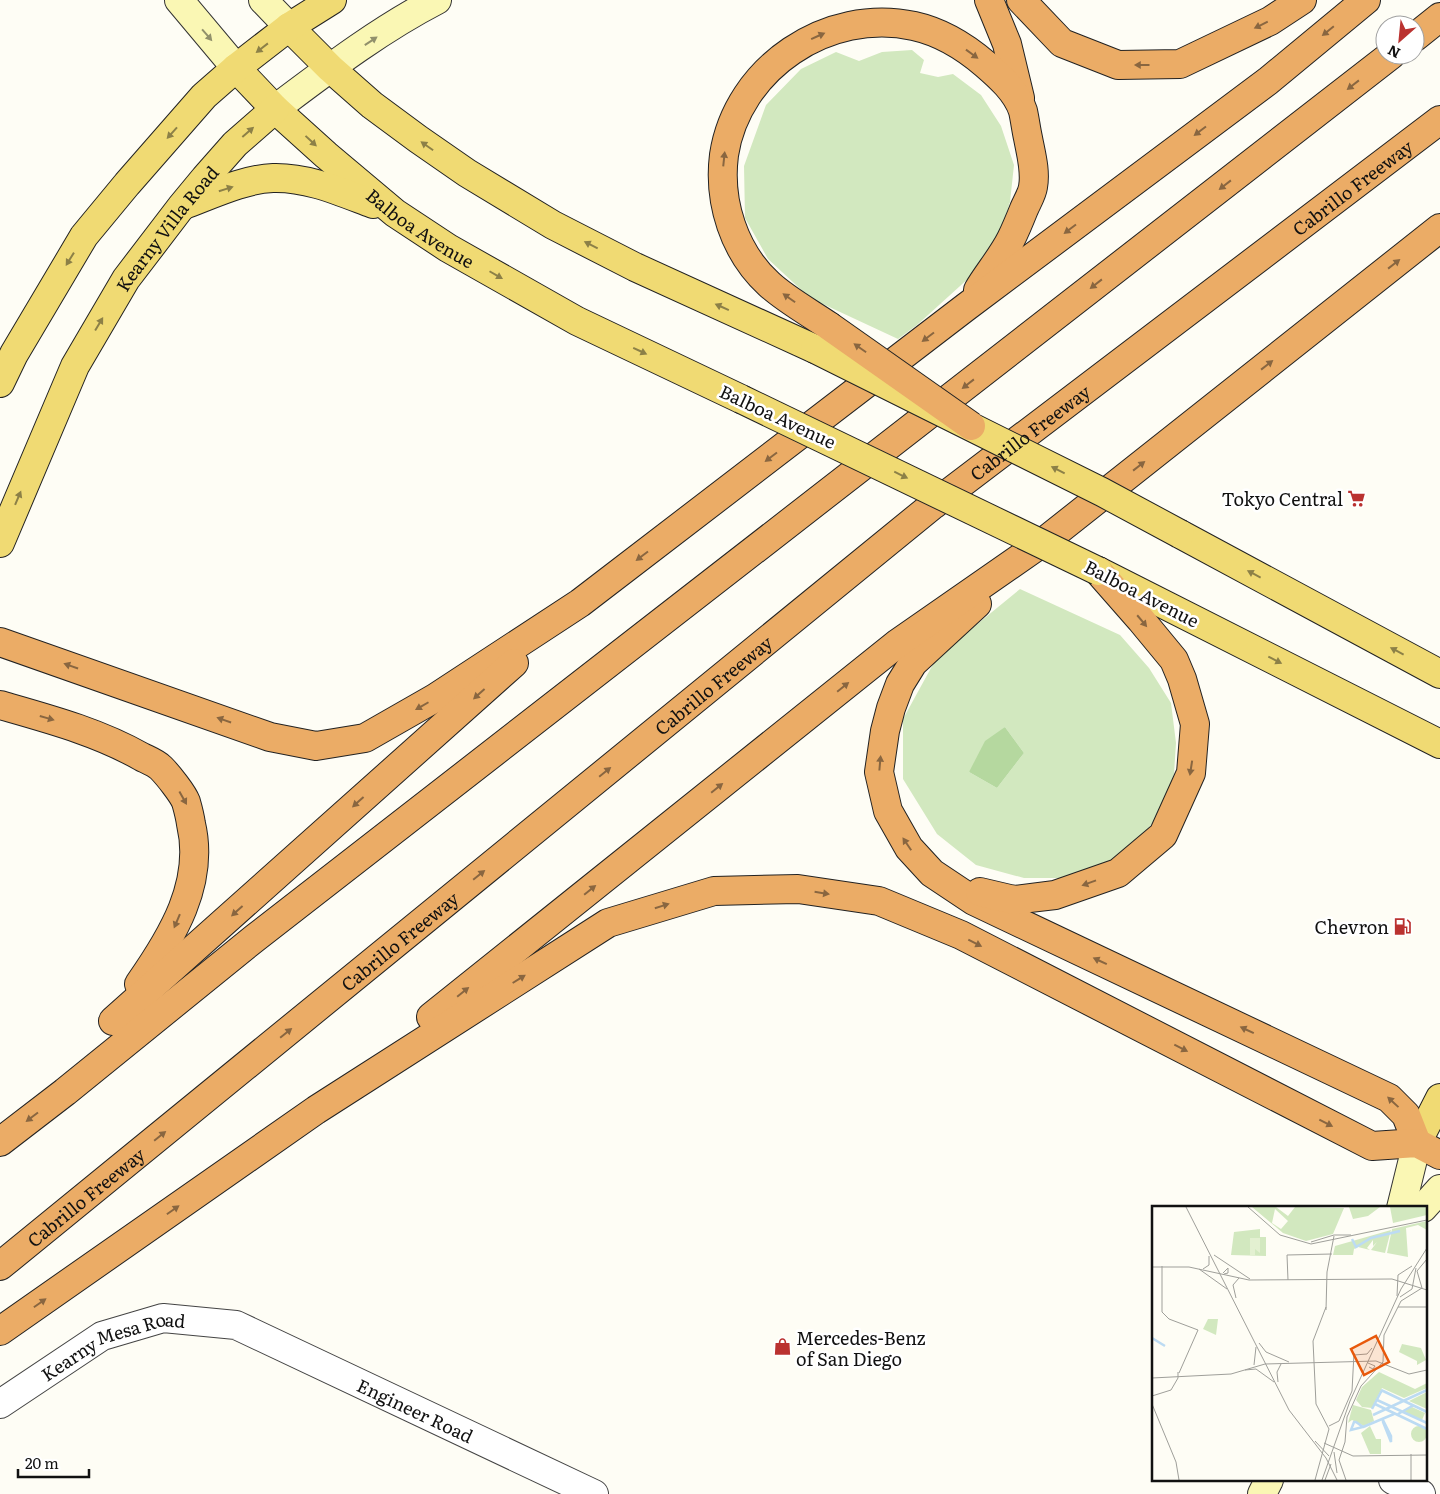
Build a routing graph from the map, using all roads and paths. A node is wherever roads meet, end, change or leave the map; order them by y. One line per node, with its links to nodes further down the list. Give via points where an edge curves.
1 (179, 0): 13 (main road, Balboa Avenue, one-way to 13)
2 (263, 0): 10 (main road)
3 (332, 0): 10 (main road)
4 (437, 0): 14 (main road, Kearny Villa Road, one-way to 4)
5 (989, 0): 16 (highway, via 1007,44)
6 (1021, 0): 7 (highway, one-way to 6, via 1270,21 1180,64 1118,65 1062,43)
7 (1302, 0)
8 (1366, 0): 21 (highway, one-way to 21, via 1268,80)
9 (1440, 17): 11 (highway)
10 (289, 27): 13 (main road, one-way to 13); 14 (main road)
11 (1425, 29)
12 (1378, 65): 34 (highway, one-way to 34, via 255,938)
13 (236, 68): 15 (main road, Balboa Avenue); 22 (main road, one-way to 22, via 204,96 84,236 18,346)
14 (330, 68): 15 (main road, Kearny Villa Road); 23 (main road, one-way to 14, bridge, via 635,268 553,225 418,139)
15 (275, 109): 18 (main road, Kearny Villa Road, one-way to 15, via 234,144); 19 (main road, Balboa Avenue, one-way to 19)
16 (1022, 109): 21 (highway, via 1033,160 1034,188 1010,240); 23 (highway, one-way to 16, bridge, via 770,286 751,266 726,211 723,174 727,140 739,109 760,78 787,53 827,32 880,22 913,26 942,35 967,50 1003,81)
17 (1440, 120): 42 (highway, Cabrillo Freeway, one-way to 17, via 933,505)
18 (181, 207): 19 (main road, one-way to 19, via 226,189 273,178 303,181 339,191); 25 (main road, Kearny Villa Road, one-way to 18, via 80,357 126,279)
19 (395, 213): 26 (main road, Balboa Avenue, one-way to 26, bridge, via 448,248 577,321)
20 (1437, 230): 24 (highway, one-way to 20)
21 (966, 307): 27 (highway, one-way to 27)
22 (0, 383)
23 (971, 426): 29 (main road, one-way to 23, bridge, via 1102,492)
24 (1046, 540): 32 (highway, one-way to 24, via 909,848 888,811 882,790 879,772 881,752 891,708 913,663); 36 (highway, one-way to 24, via 898,643)
25 (0, 543)
26 (1098, 571): 31 (main road, Balboa Avenue, one-way to 31); 32 (highway, one-way to 32, via 1174,660 1195,724 1191,773 1163,835 1118,873 1055,895 1014,900 967,889)
27 (580, 603): 28 (highway, one-way to 28, via 435,698 365,738 316,746 270,737); 33 (highway, one-way to 33)
28 (0, 642)
29 (1440, 674)
30 (0, 705): 33 (highway, one-way to 33, via 70,725 131,750 161,767 186,800 195,841 191,888 160,955)
31 (1440, 744)
32 (932, 873): 38 (highway, one-way to 32, via 1406,1115 1389,1098 974,901)
33 (113, 1021): 34 (highway)
34 (64, 1092): 37 (highway, one-way to 37)
35 (1440, 1098): 38 (main road)
36 (316, 1110): 38 (highway, one-way to 38, via 608,923 714,891 798,889 879,901 961,935 1372,1146); 44 (highway, one-way to 36)
37 (0, 1142)
38 (1429, 1149): 40 (main road)
39 (1440, 1189): 41 (main road)
40 (1402, 1206)
41 (1425, 1206)
42 (0, 1266)
43 (236, 1325): 45 (street, Kearny Mesa Road, via 163,1318 102,1336); 48 (street, Engineer Road)
44 (0, 1331)
45 (0, 1404)
46 (1268, 1482): 49 (main road)
47 (1397, 1482): 50 (street)
48 (594, 1494)
49 (1262, 1494)
50 (1421, 1494)

